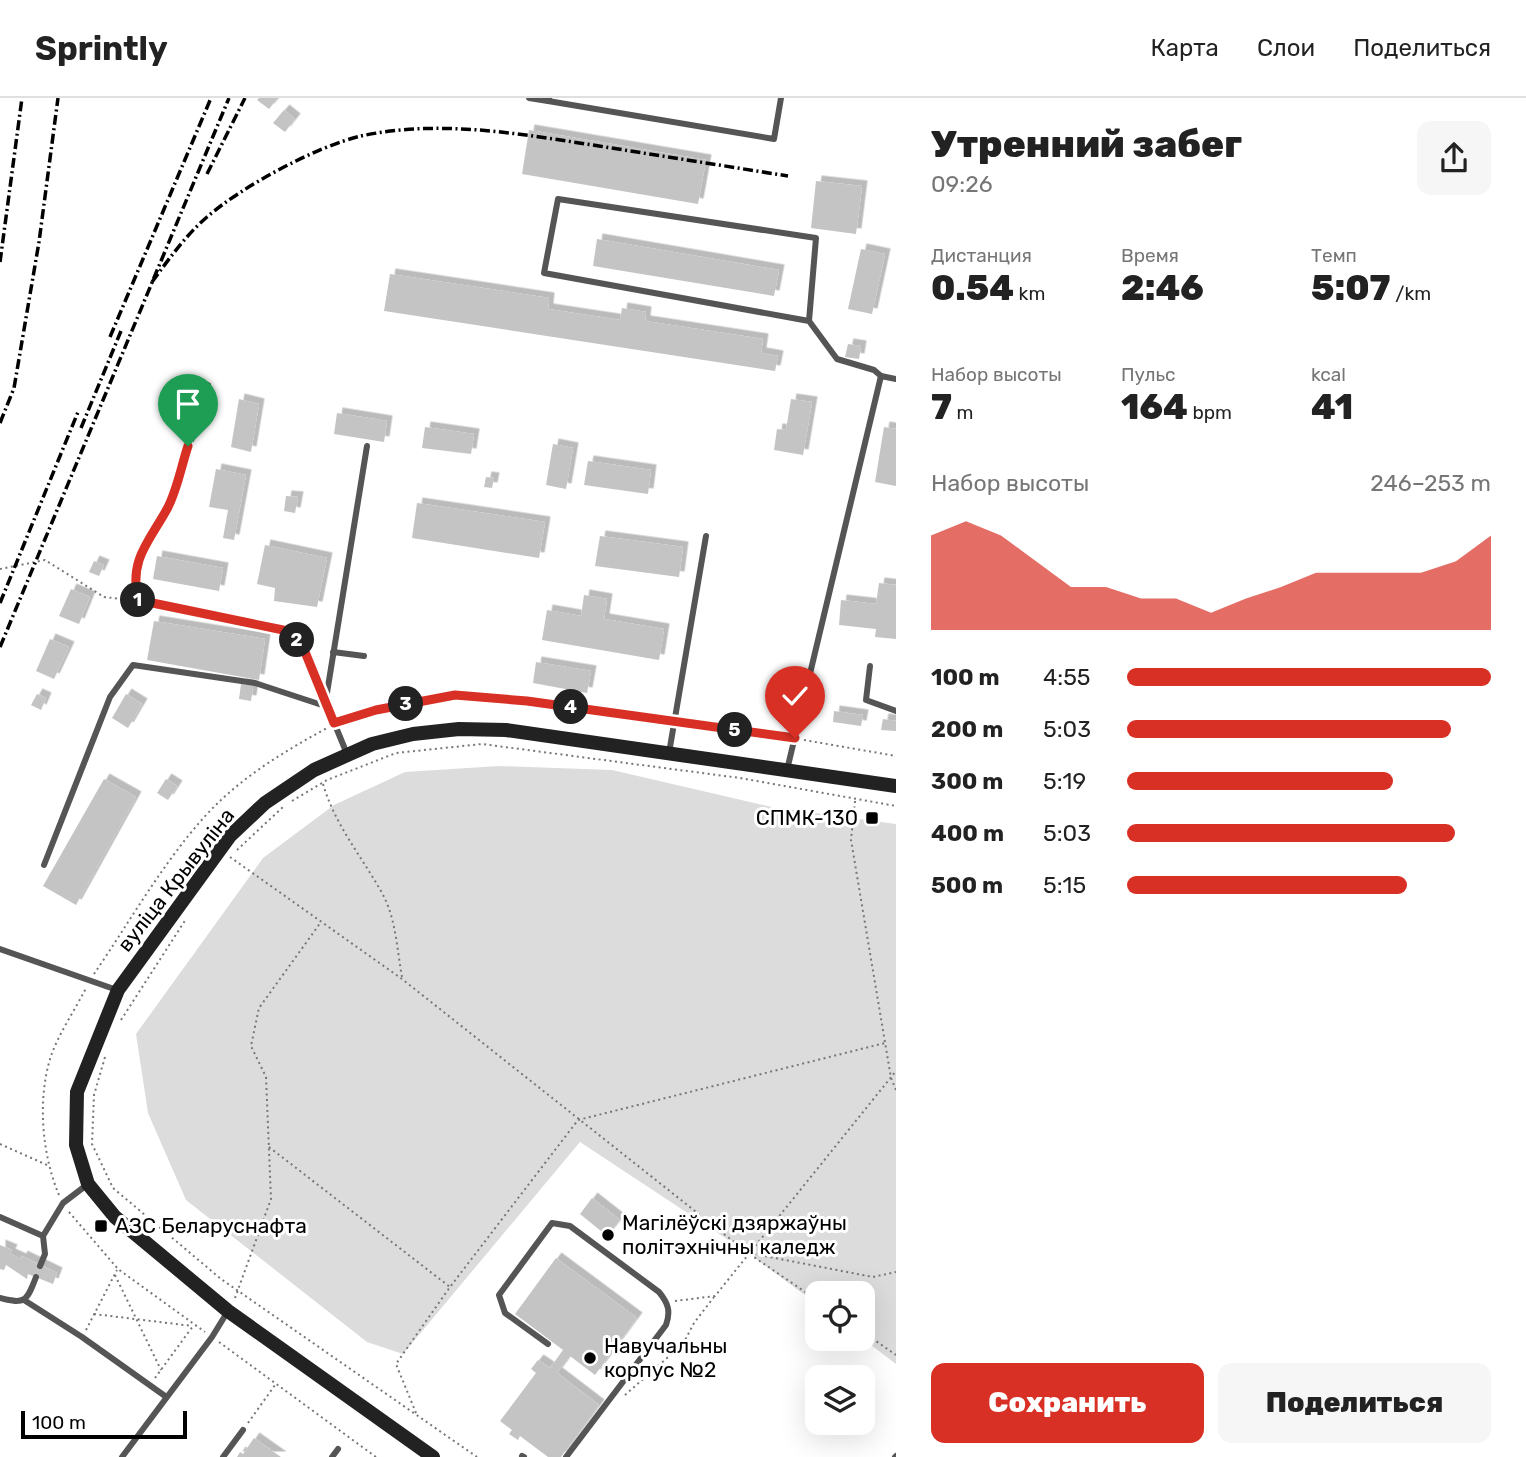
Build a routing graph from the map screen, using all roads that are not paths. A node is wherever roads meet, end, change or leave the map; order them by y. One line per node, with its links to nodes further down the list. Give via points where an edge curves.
1 (529, 98): 3 (lane)
2 (780, 98): 3 (lane, via 774,139)
3 (549, 100)
4 (809, 321): 4 (lane, via 816,238 558,199 544,273); 5 (lane, via 837,359)
5 (881, 376): 6 (lane); 17 (lane)
6 (896, 379)
7 (208, 385): 13 (lane, via 168,508 142,546 134,585 138,600 288,631 303,647)
8 (367, 446): 10 (lane)
9 (706, 536): 15 (lane)
10 (333, 652): 11 (lane); 13 (lane)
11 (364, 656)
12 (870, 666): 14 (lane, via 866,700)
13 (327, 704): 16 (lane); 19 (lane, via 255,682 133,666 110,697)
14 (896, 711)
15 (669, 753): 16 (main road, вуліца Крывуліна, via 506,730 459,729 413,734); 17 (main road, вуліца Крывуліна)
16 (347, 754): 21 (main road, вуліца Крывуліна, via 265,803 230,836)
17 (787, 769): 18 (main road, вуліца Крывуліна)
18 (896, 786)
19 (44, 865)
20 (0, 949): 21 (lane)
21 (118, 990): 22 (main road, вуліца Крывуліна, via 76,1092 76,1145)
22 (88, 1184): 24 (lane, via 62,1203); 29 (main road, вуліца Крывуліна, via 115,1217)
23 (0, 1217): 24 (lane)
24 (43, 1236): 25 (lane, via 45,1254)
25 (40, 1266)
26 (36, 1277): 28 (lane)
27 (0, 1298): 28 (lane)
28 (24, 1300): 31 (lane)
29 (228, 1311): 31 (lane); 37 (main road, вуліца Крывуліна)
30 (548, 1344): 38 (lane, via 505,1313 499,1295 552,1223 569,1226 667,1301 670,1314 666,1325)
31 (165, 1396): 34 (lane)
32 (243, 1430): 35 (lane)
33 (338, 1449): 36 (lane)
34 (122, 1457)
35 (223, 1457)
36 (332, 1457)
37 (433, 1457)
38 (566, 1457)

